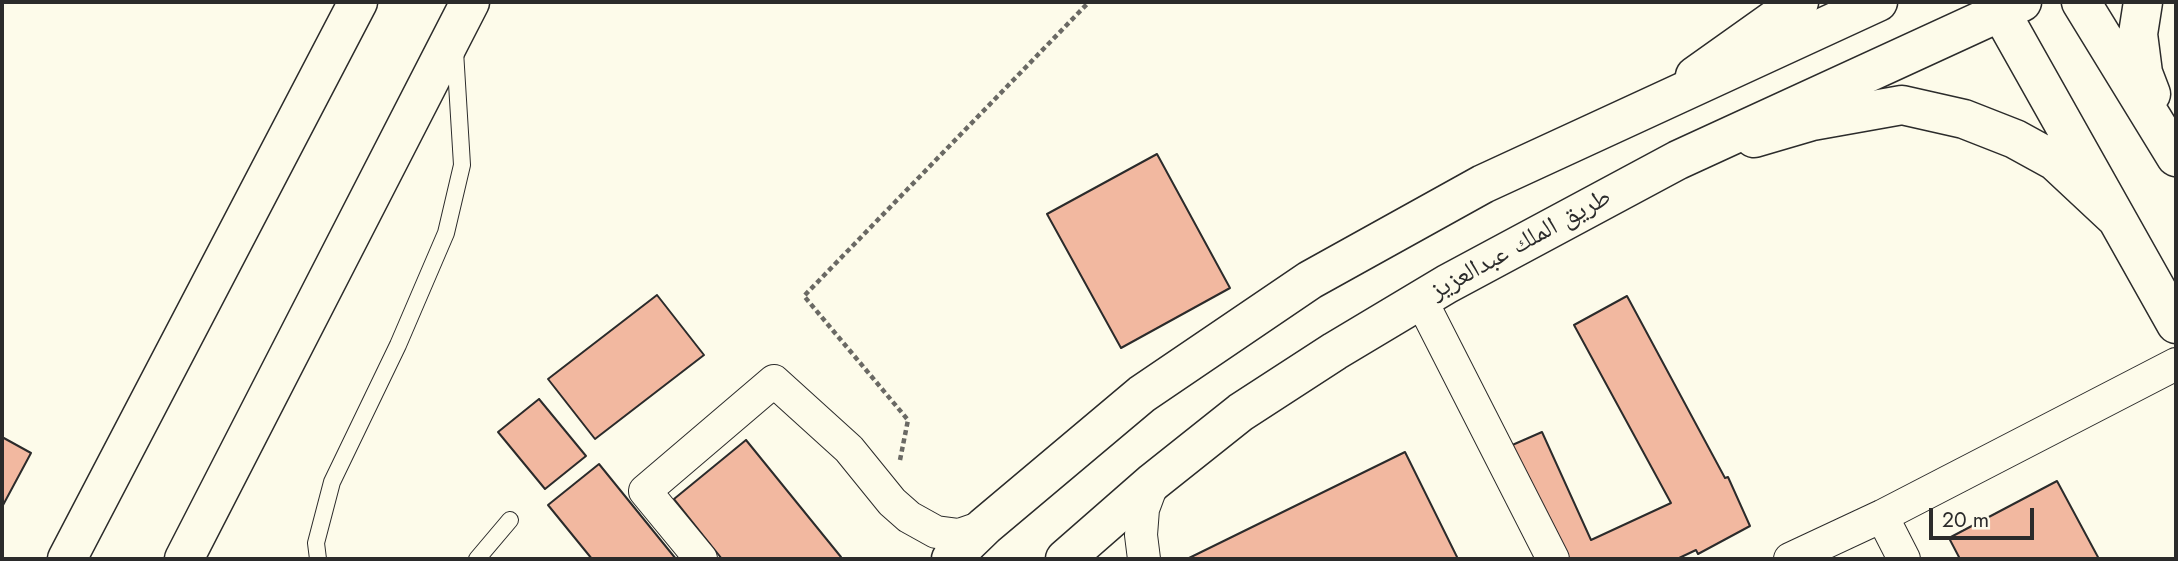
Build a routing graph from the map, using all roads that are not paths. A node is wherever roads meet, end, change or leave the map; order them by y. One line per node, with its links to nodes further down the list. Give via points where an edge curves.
1 (358, 2): 19 (main road)
2 (1798, 2): 8 (main road)
3 (1878, 2): 8 (main road)
4 (2081, 2): 9 (main road)
5 (2143, 2): 9 (main road, via 2138,34 2143,72)
6 (2005, 5): 10 (main road, طريق الملك عبدالعزيز); 11 (main road)
7 (462, 18): 20 (main road); 21 (lane, via 462,164 446,233 332,482 316,544)
8 (1652, 106): 18 (main road, via 1483,184 1310,280 1142,394)
9 (2172, 149)
10 (1678, 160): 11 (main road, via 1812,121 1902,105 1964,119 2015,139 2055,161); 12 (main road, طريق الملك عبدالعزيز)
11 (2116, 218): 13 (main road)
12 (1420, 300): 15 (main road, طريق الملك عبدالعزيز, via 1241,412); 27 (street)
13 (2176, 324)
14 (2176, 364): 16 (street)
15 (1153, 482): 25 (main road, طريق الملك عبدالعزيز); 26 (street, via 1143,509)
16 (1882, 516): 28 (street); 29 (street)
17 (510, 520): 22 (lane)
18 (985, 526): 23 (street, via 959,534 936,532 909,517 849,449 774,381 645,491); 24 (main road)
19 (67, 559)
20 (184, 559)
21 (318, 559)
22 (477, 559)
23 (701, 559)
24 (951, 559)
25 (1065, 559)
26 (1144, 559)
27 (1553, 559)
28 (1790, 559)
29 (1904, 559)

